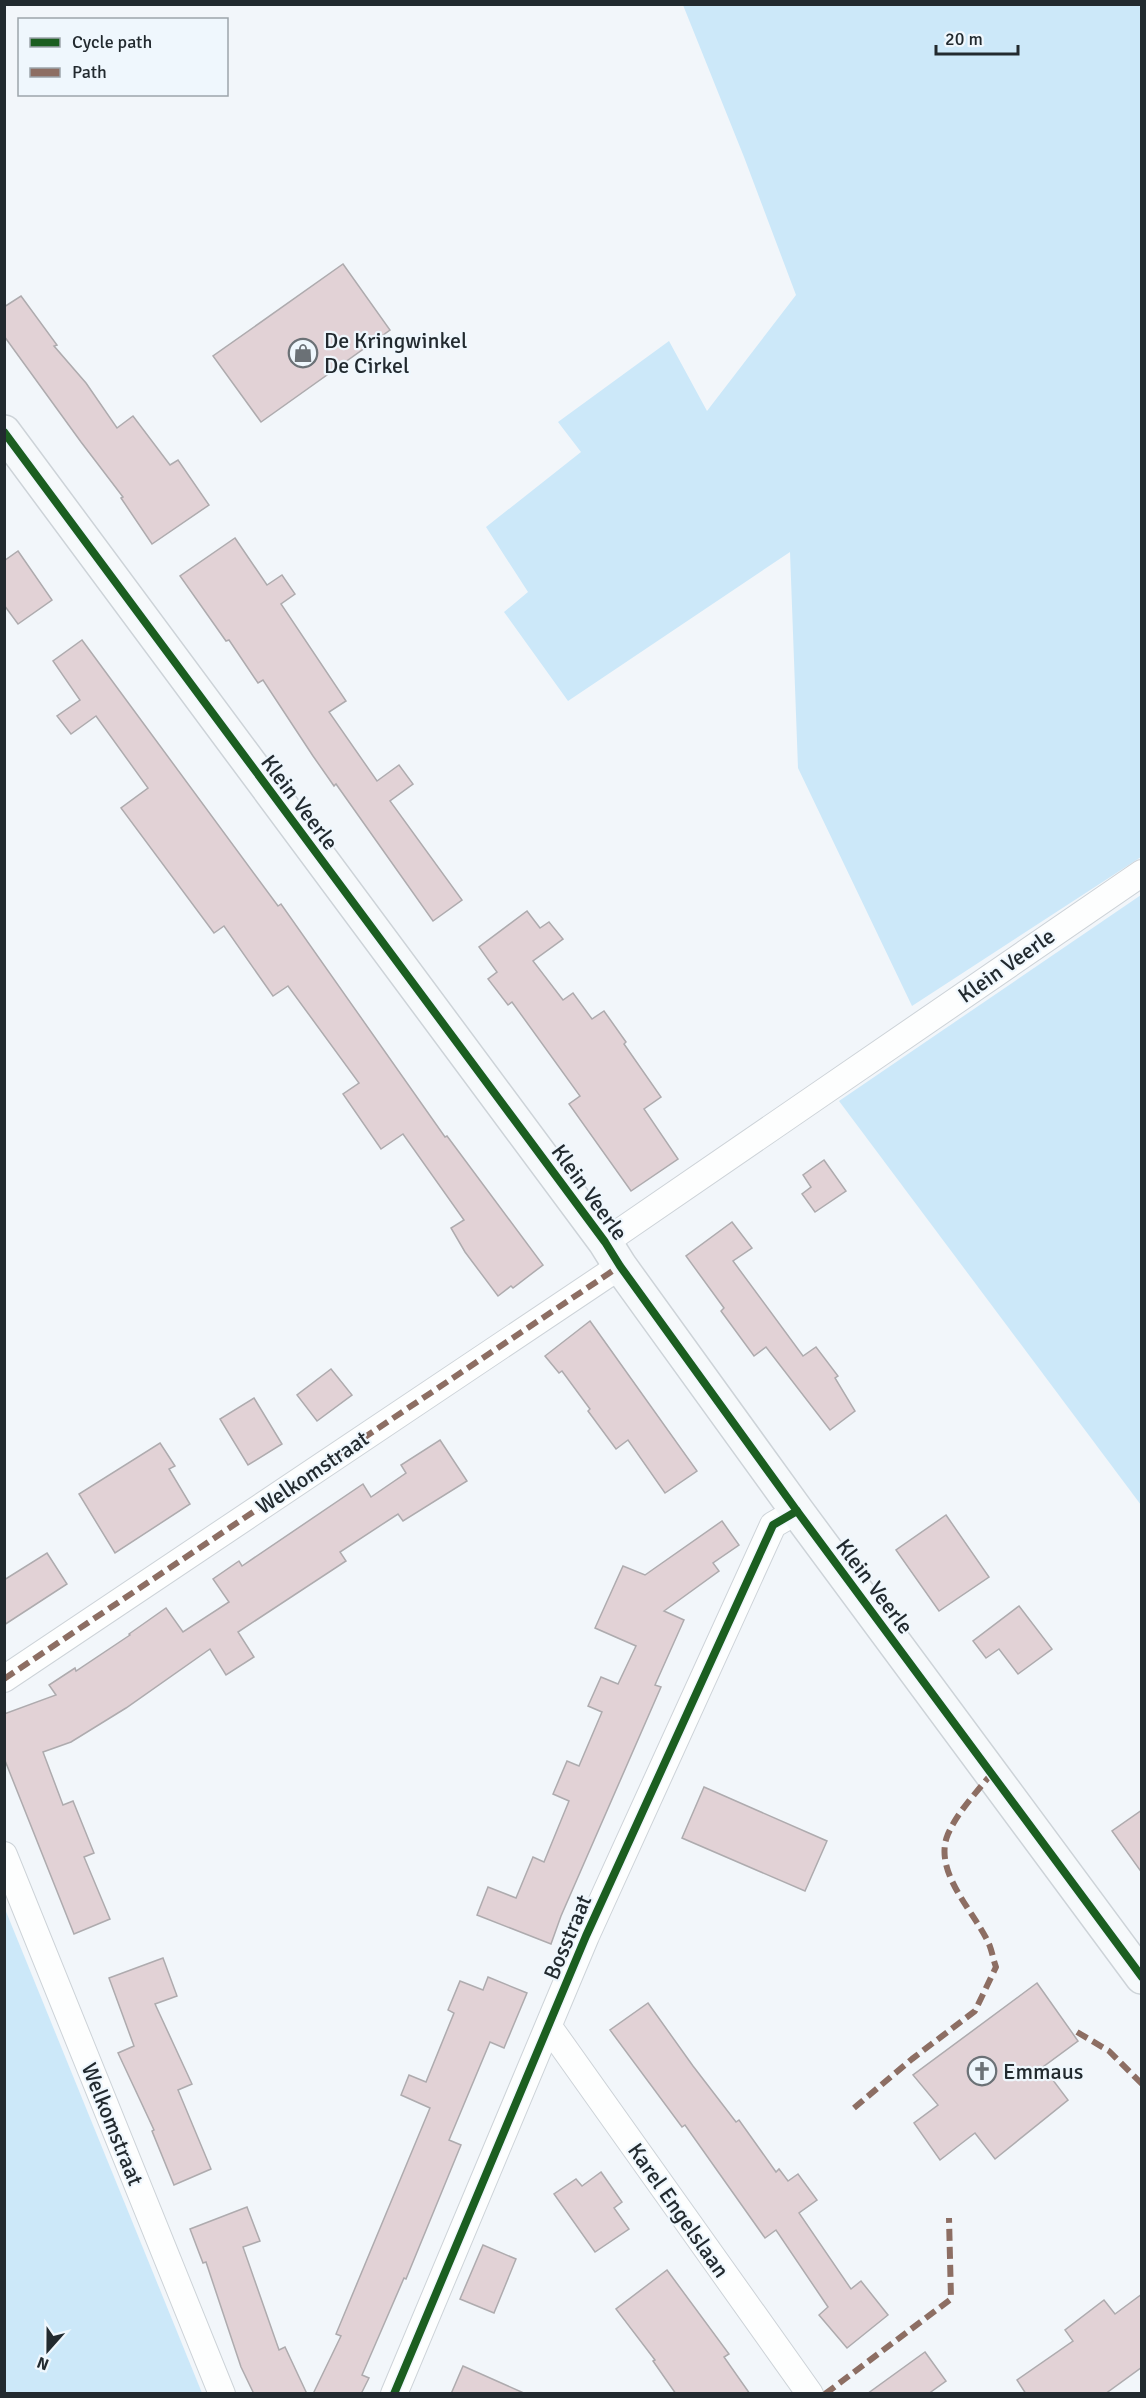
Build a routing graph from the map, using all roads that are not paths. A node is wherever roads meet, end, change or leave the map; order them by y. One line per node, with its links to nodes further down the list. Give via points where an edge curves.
1 (4, 432): 3 (main road, Klein Veerle)
2 (1142, 873): 3 (street, Klein Veerle)
3 (612, 1254): 4 (main road, Klein Veerle); 5 (street, Welkomstraat)
4 (797, 1511): 7 (main road, Klein Veerle); 8 (street, Bosstraat, via 773,1525 586,1936)
5 (4, 1679)
6 (4, 1855): 9 (street, Welkomstraat)
7 (1142, 1977)
8 (549, 2027): 10 (street, Bosstraat); 11 (street, Karel Engelslaan)
9 (222, 2394)
10 (394, 2394)
11 (810, 2394)

